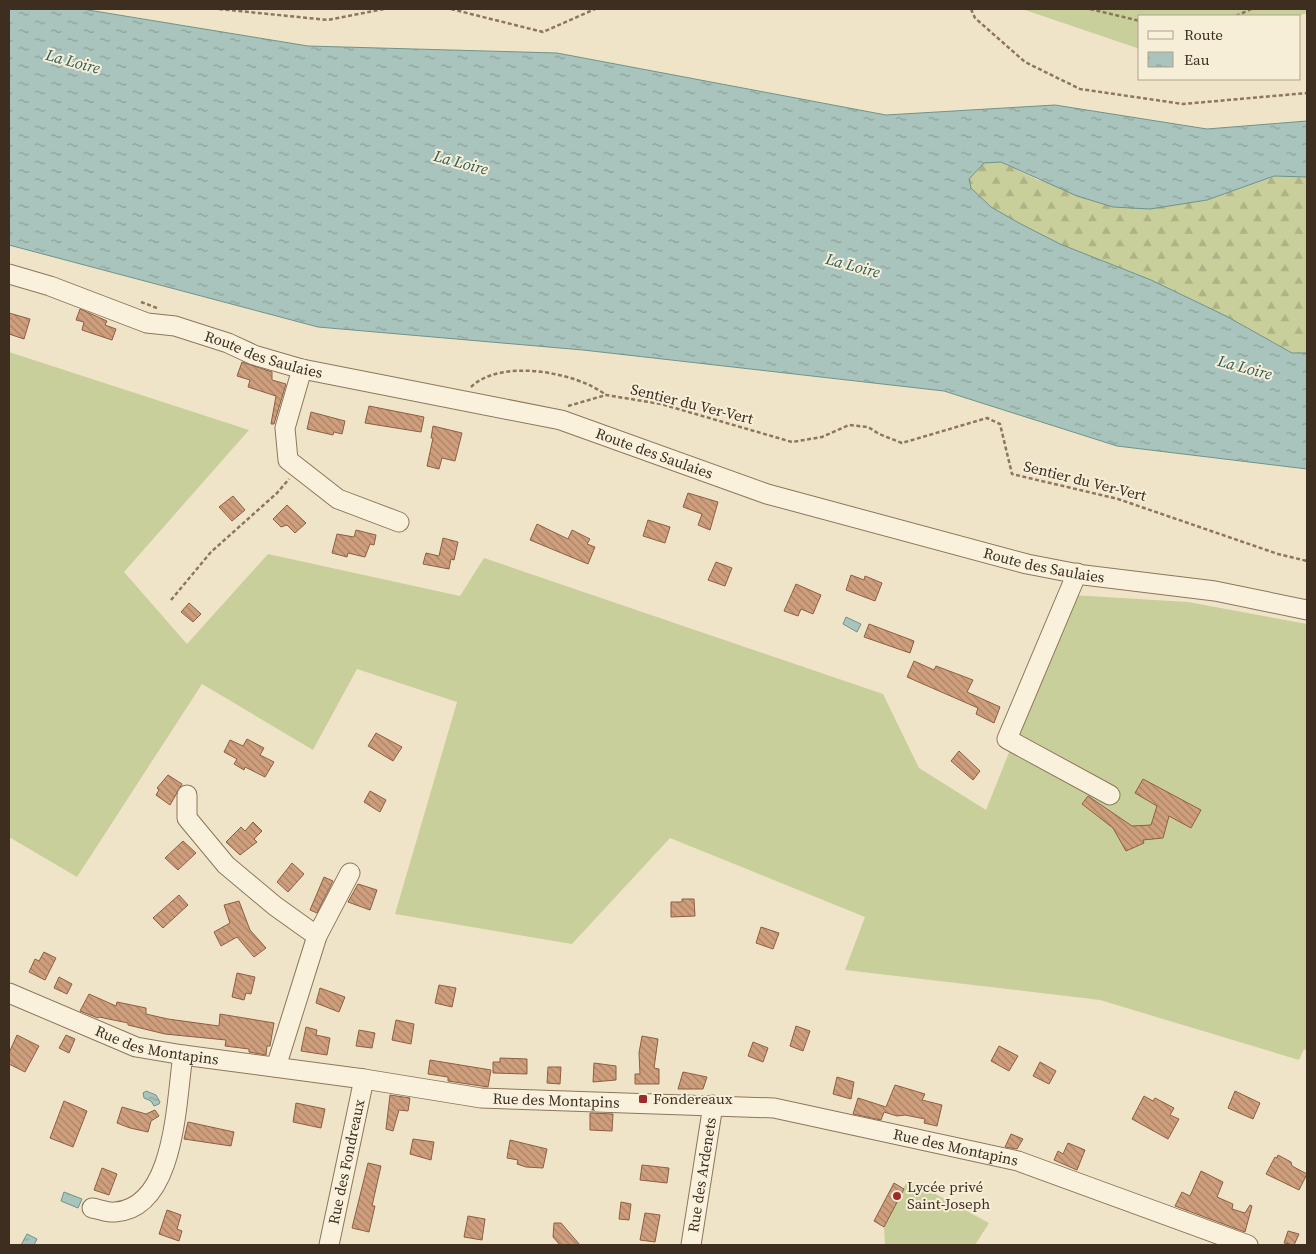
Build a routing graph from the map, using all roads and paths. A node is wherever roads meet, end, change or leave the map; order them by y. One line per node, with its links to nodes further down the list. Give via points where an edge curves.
1 (219, 9): 2 (path, via 328,20)
2 (384, 9)
3 (451, 9): 4 (path, via 543,32)
4 (595, 9)
5 (971, 9): 10 (path, via 975,18 1025,62 1080,89 1184,104)
6 (1090, 9): 9 (path)
7 (1251, 9): 8 (path)
8 (1238, 15)
9 (1138, 21)
10 (1307, 93)
11 (9, 274): 14 (street, Route des Saulaies, via 147,323 175,326)
12 (133, 300): 13 (path)
13 (161, 309)
14 (302, 369): 18 (street, via 285,428 288,460); 21 (street, Route des Saulaies, via 561,420 767,494 955,542 1027,564)
15 (470, 388): 16 (path, via 486,377 514,371 542,372 565,375 593,385)
16 (606, 395): 17 (path, via 577,405); 20 (path, Sentier du Ver-Vert, via 661,404 792,442 822,436 849,425 868,427 902,443 987,418 1000,424 1012,474 1118,498 1278,554)
17 (558, 406)
18 (298, 468): 19 (street, via 338,499); 22 (path, via 277,493 211,552)
19 (399, 522)
20 (1307, 561)
21 (1077, 573): 23 (street, Route des Saulaies, via 1214,592); 25 (street, via 1007,739)
22 (170, 600)
23 (1307, 610)
24 (187, 795): 27 (street, via 187,818 226,865)
25 (1110, 795)
26 (350, 873): 27 (street)
27 (317, 936): 30 (street)
28 (9, 993): 29 (street, Rue des Montapins, via 136,1047)
29 (183, 1055): 30 (street, Rue des Montapins); 33 (street, via 170,1143 161,1177 150,1194 125,1210 113,1212)
30 (276, 1067): 31 (street, Rue des Montapins)
31 (364, 1079): 32 (street, Rue des Montapins, via 481,1098); 34 (street, Rue des Fondreaux)
32 (713, 1105): 35 (street, Rue des Ardenets); 36 (street, Rue des Montapins, via 774,1108 1018,1161)
33 (92, 1208)
34 (330, 1245)
35 (691, 1245)
36 (1248, 1245)

